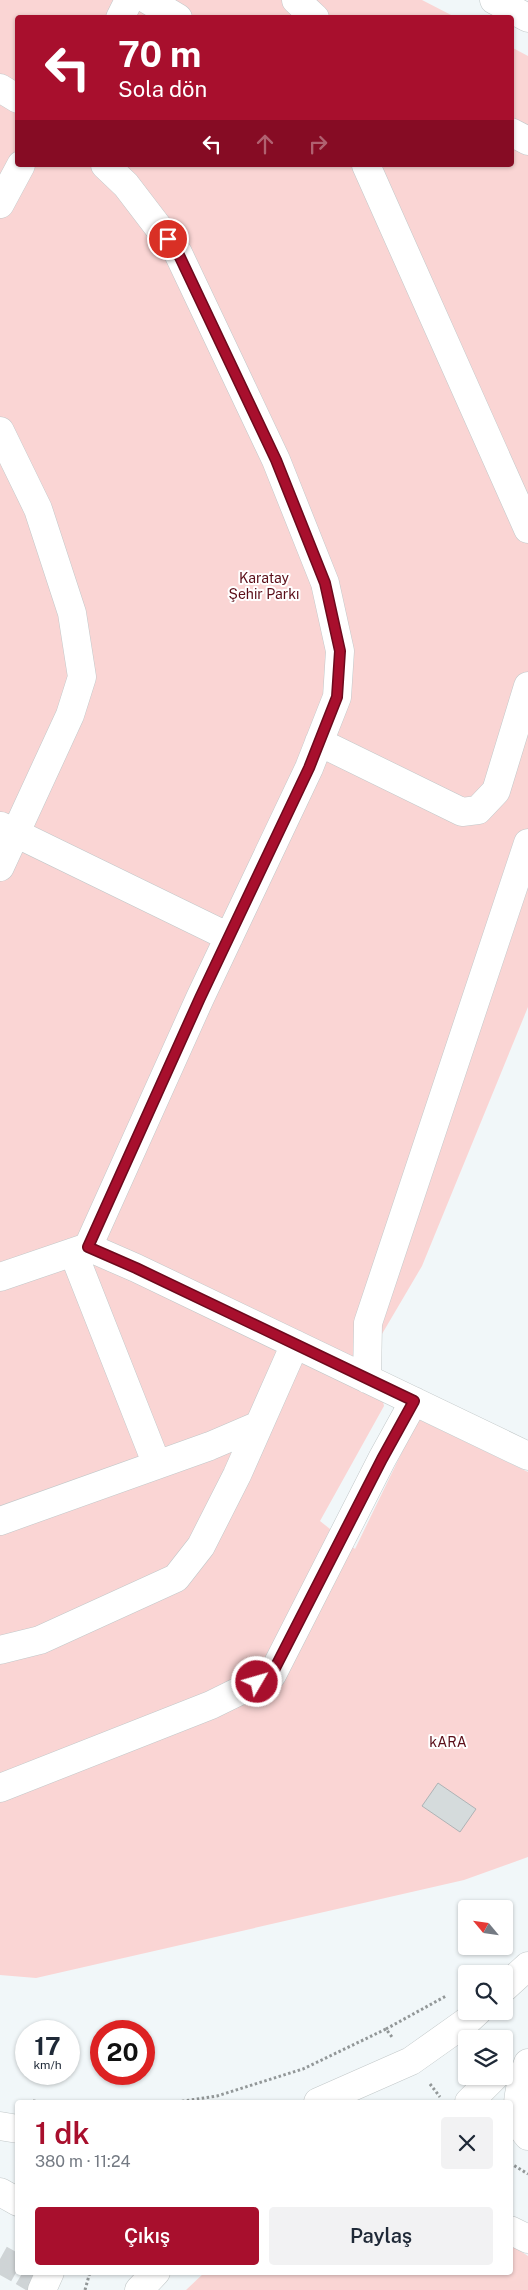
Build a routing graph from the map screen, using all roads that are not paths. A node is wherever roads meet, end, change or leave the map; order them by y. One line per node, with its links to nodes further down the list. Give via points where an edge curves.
1 (129, 0): 5 (main road)
2 (148, 0): 6 (main road)
3 (296, 0): 7 (main road)
4 (494, 0): 8 (main road)
5 (122, 15)
6 (173, 15)
7 (312, 15)
8 (528, 18)
9 (0, 88): 10 (main road)
10 (15, 97)
11 (514, 134): 12 (main road)
12 (528, 141)
13 (20, 167): 16 (main road)
14 (107, 167): 20 (main road, via 126,185 178,253 276,460 325,583 340,651 337,697)
15 (367, 167): 18 (main road)
16 (0, 204)
17 (0, 431): 21 (main road, via 38,509 72,613 82,677 70,715)
18 (528, 529)
19 (528, 686): 20 (main road, via 496,791 478,810 462,812)
20 (319, 742): 24 (main road)
21 (8, 830): 23 (main road); 24 (main road)
22 (528, 843): 28 (main road, via 368,1323)
23 (0, 867)
24 (229, 937): 25 (main road)
25 (81, 1250): 26 (main road); 27 (main road, via 136,1268); 32 (main road)
26 (0, 1277)
27 (296, 1344): 28 (main road); 30 (main road)
28 (367, 1379): 29 (main road)
29 (414, 1401): 31 (main road); 35 (main road, via 272,1674 211,1705)
30 (258, 1425): 32 (main road); 34 (main road, via 201,1546 176,1578 40,1640)
31 (528, 1456)
32 (157, 1465): 33 (main road)
33 (0, 1521)
34 (0, 1650)
35 (0, 1788)
36 (528, 1966): 37 (main road)
37 (513, 1980)
38 (468, 2020): 43 (main road, via 411,2061)
39 (528, 2042): 40 (main road)
40 (513, 2058)
41 (528, 2063): 47 (main road, via 520,2082 518,2111)
42 (486, 2085): 44 (main road)
43 (323, 2100)
44 (471, 2100)
45 (0, 2126): 46 (main road)
46 (15, 2128)
47 (528, 2136)
48 (513, 2232): 49 (main road)
49 (528, 2239)
50 (49, 2275): 52 (main road)
51 (153, 2275): 53 (main road)
52 (42, 2290)
53 (139, 2290)

